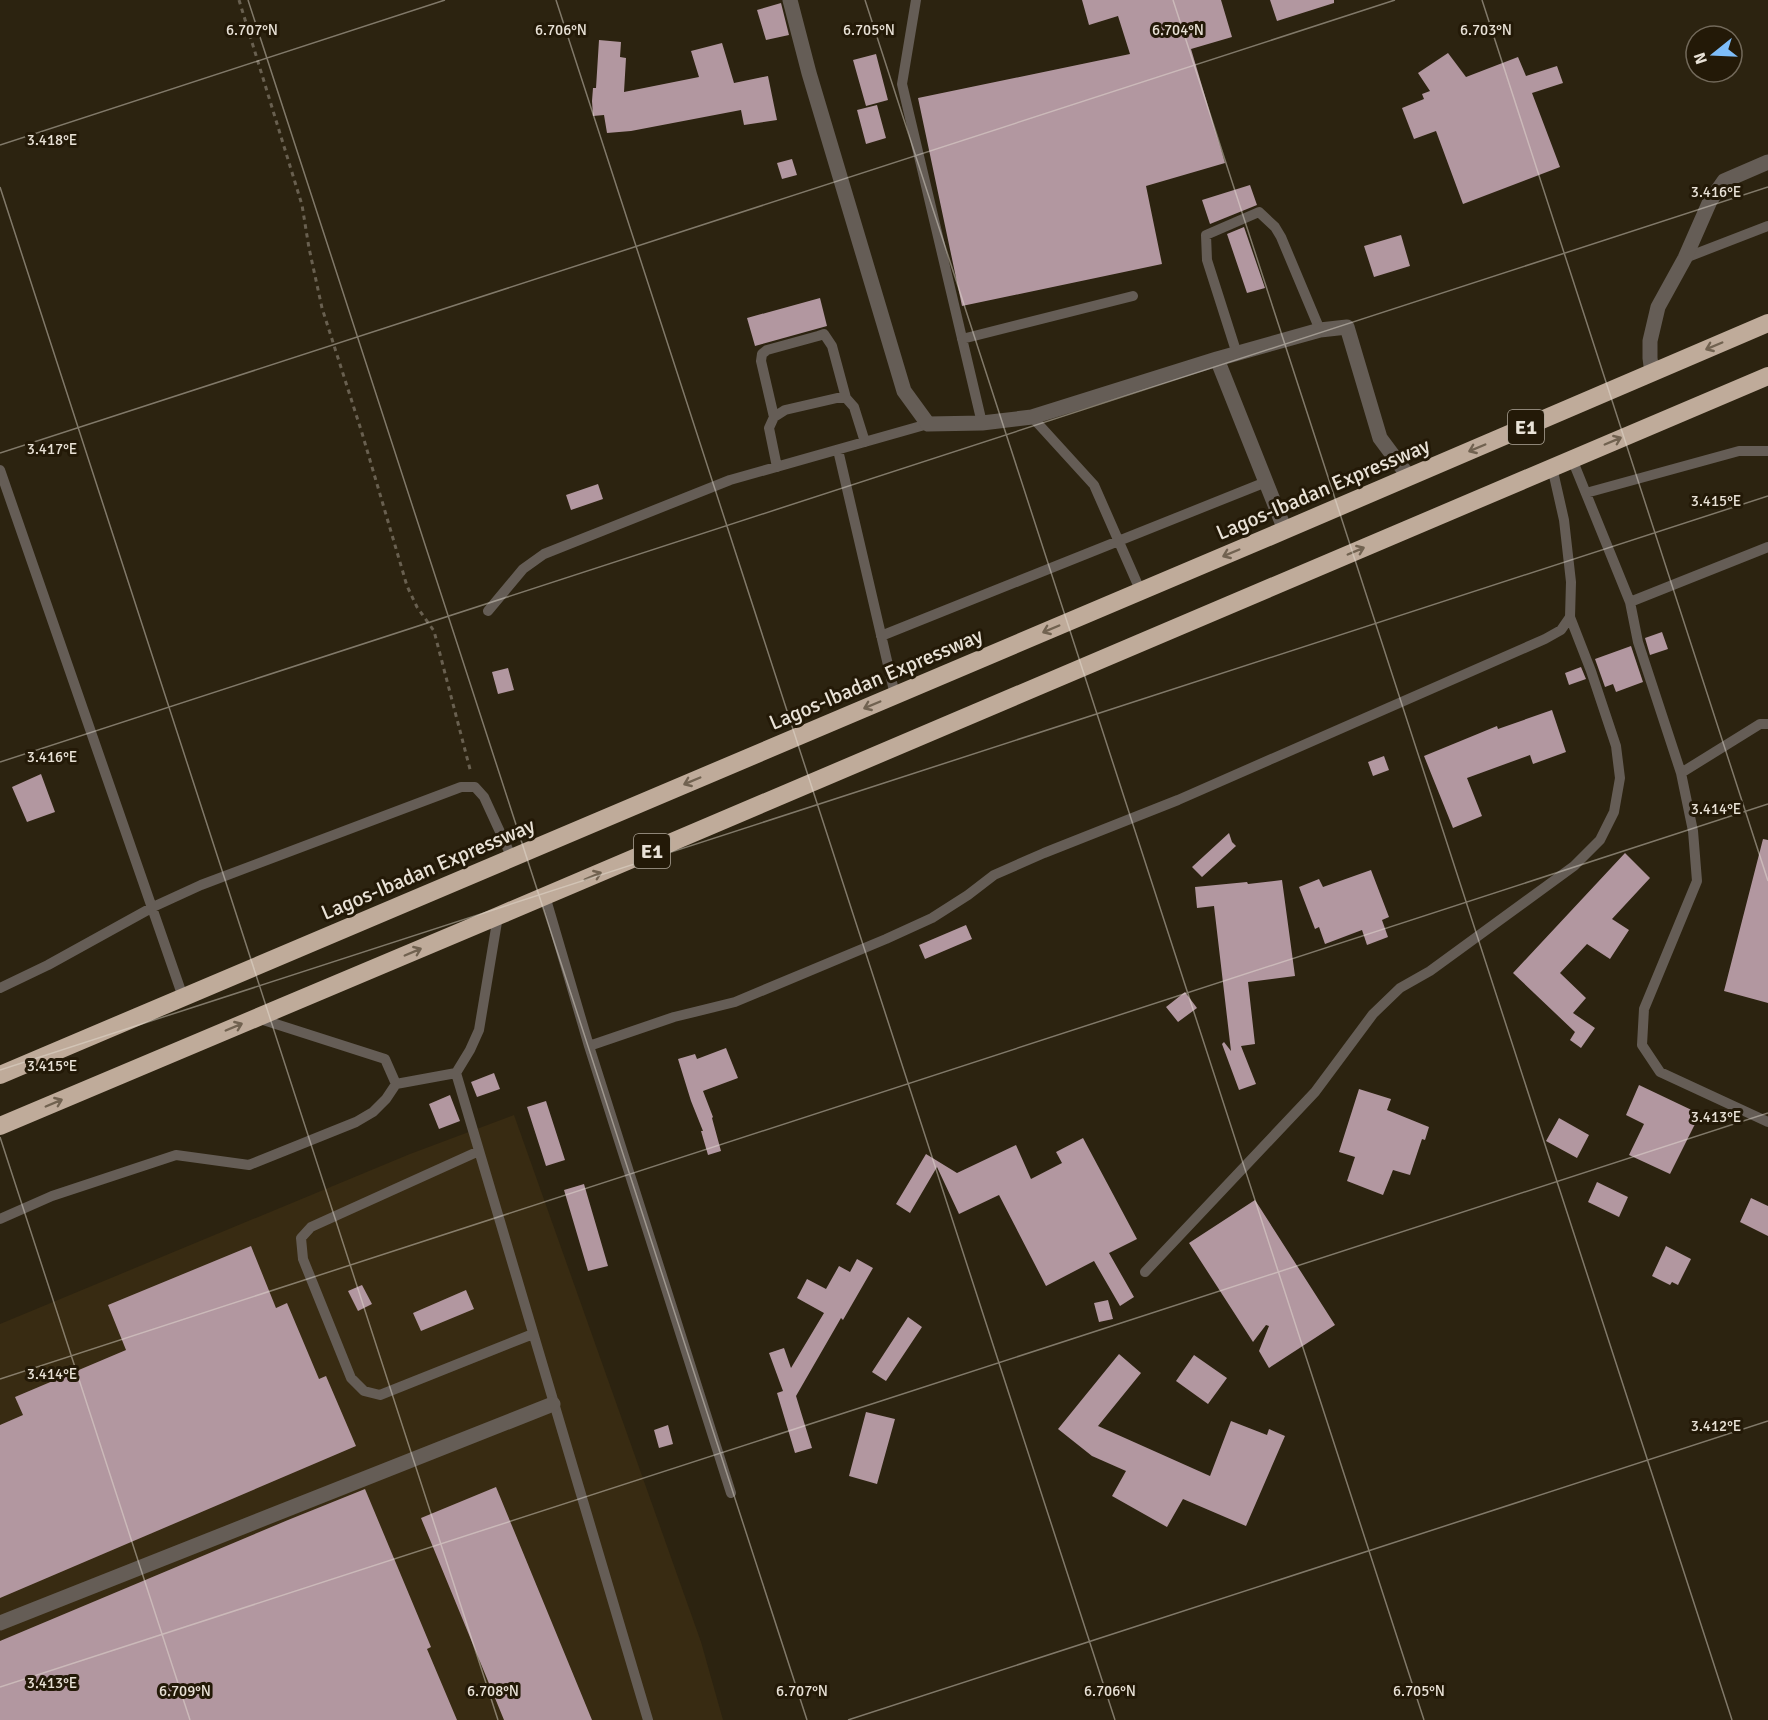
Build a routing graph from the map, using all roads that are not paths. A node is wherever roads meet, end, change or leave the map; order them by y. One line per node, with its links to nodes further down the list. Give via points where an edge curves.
1 (790, 0): 17 (street, via 904,391)
2 (916, 0): 9 (lane, via 902,84)
3 (1768, 162): 5 (street, via 1724,181 1710,201)
4 (1768, 226): 5 (lane)
5 (1685, 258): 12 (street, via 1658,307 1650,341)
6 (1133, 296): 9 (lane)
7 (1768, 324): 12 (highway, Lagos-Ibadan Expressway / E1, one-way to 12)
8 (1320, 330): 10 (street); 10 (lane, via 1281,237 1259,212 1206,235 1208,260); 26 (street, via 1347,327 1380,438)
9 (962, 339): 18 (lane)
10 (1237, 354): 11 (street)
11 (1217, 358): 16 (street); 27 (street)
12 (1652, 373): 26 (highway, Lagos-Ibadan Expressway / E1, one-way to 26)
13 (1768, 376): 22 (highway, E1, one-way to 13)
14 (846, 398): 15 (lane, via 785,410); 15 (lane, via 832,346 824,334 762,354); 19 (lane, via 854,407)
15 (774, 417): 23 (lane, via 769,428)
16 (1032, 417): 18 (street); 30 (lane, via 1094,485)
17 (928, 423): 18 (street); 19 (lane)
18 (982, 423)
19 (865, 442): 20 (lane)
20 (838, 450): 23 (lane); 36 (lane)
21 (1768, 451): 28 (lane, via 1739,451)
22 (1572, 459): 24 (highway, E1); 28 (lane)
23 (777, 467): 34 (lane, via 729,480 544,554 523,568)
24 (1551, 467): 35 (lane, via 1564,520 1571,582); 41 (highway, E1, one-way to 24)
25 (0, 470): 42 (lane)
26 (1409, 477): 29 (highway, Lagos-Ibadan Expressway / E1)
27 (1266, 482): 29 (street); 30 (lane)
28 (1586, 493): 33 (lane)
29 (1285, 530): 32 (highway, Lagos-Ibadan Expressway / E1, one-way to 32)
30 (1119, 541): 32 (lane); 36 (lane)
31 (1768, 548): 33 (lane)
32 (1141, 592): 37 (highway, Lagos-Ibadan Expressway / E1, one-way to 37)
33 (1630, 602): 39 (lane, via 1638,642)
34 (488, 612)
35 (1570, 617): 47 (lane, via 1561,630 1545,639 1188,796 994,875 932,918 886,939 735,1002 674,1017); 55 (lane, via 1616,746 1620,778 1614,812 1600,840 1574,866 1430,971 1400,988 1373,1014 1315,1092)
36 (881, 636): 37 (lane)
37 (895, 695): 40 (highway, Lagos-Ibadan Expressway / E1, one-way to 40)
38 (1768, 724): 39 (lane, via 1760,724)
39 (1681, 773): 51 (lane, via 1693,831 1697,881 1644,1009 1642,1045 1660,1072)
40 (512, 858): 42 (lane, via 484,797 475,787 461,787 267,859); 45 (highway, Lagos-Ibadan Expressway / E1)
41 (545, 896): 43 (highway, E1); 47 (lane)
42 (153, 907): 44 (lane); 45 (lane)
43 (498, 916): 46 (highway, E1, one-way to 43); 48 (lane, via 479,1030)
44 (0, 988)
45 (183, 997): 49 (highway, Lagos-Ibadan Expressway / E1)
46 (256, 1018): 50 (lane, via 386,1059); 52 (highway, E1, one-way to 46)
47 (589, 1046): 58 (lane)
48 (456, 1073): 50 (lane); 53 (lane)
49 (0, 1075)
50 (396, 1084): 54 (lane, via 373,1112 356,1122 249,1165 176,1155 52,1196)
51 (1768, 1122)
52 (0, 1125)
53 (479, 1150): 56 (lane); 56 (lane, via 311,1227 301,1238 303,1259 351,1378 364,1390 380,1395)
54 (0, 1219)
55 (1145, 1272)
56 (533, 1334): 57 (lane)
57 (554, 1404): 59 (street); 60 (lane)
58 (731, 1493)
59 (0, 1623)
60 (648, 1720)

